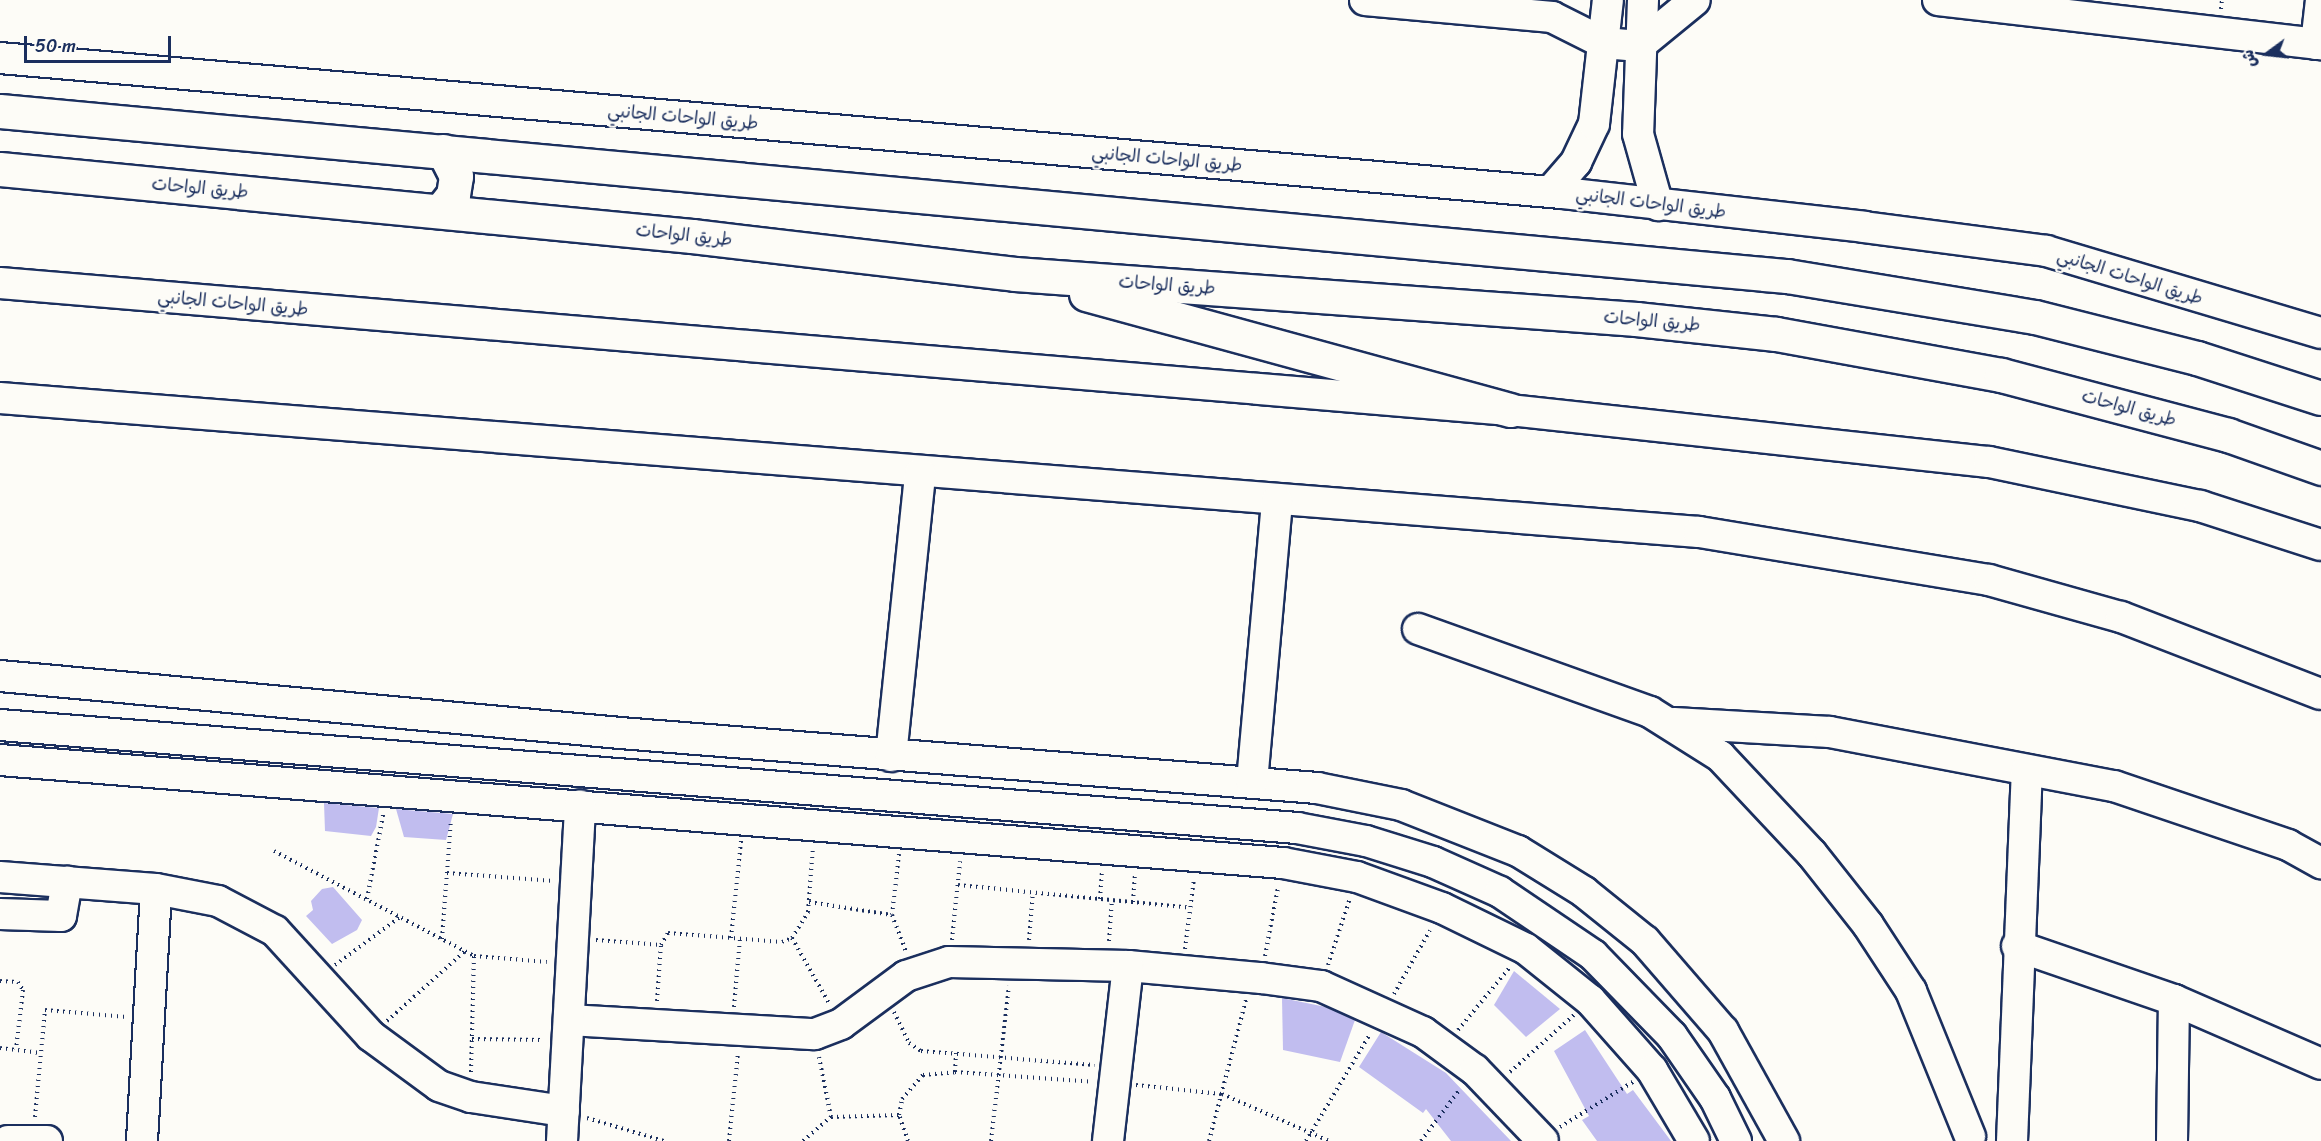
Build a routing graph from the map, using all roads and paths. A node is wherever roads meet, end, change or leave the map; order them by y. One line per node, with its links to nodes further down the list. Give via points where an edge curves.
1 (1365, 0): 9 (street, via 1552,17)
2 (1608, 0): 9 (street)
3 (1642, 0): 11 (street)
4 (1695, 0): 11 (street)
5 (1938, 0): 7 (street)
6 (2320, 0): 10 (street)
7 (1980, 2): 8 (street)
8 (2134, 10): 10 (street)
9 (1604, 43): 11 (street); 13 (street)
10 (2319, 44)
11 (1639, 46): 14 (street)
12 (0, 58): 18 (street, طريق الواحات الجانبي)
13 (1598, 104): 14 (street); 18 (street, via 1576,162)
14 (1636, 109): 19 (street, via 1642,158)
15 (0, 111): 16 (highway)
16 (443, 151): 20 (highway, via 456,176 453,195); 25 (highway, via 1858,286 2116,336)
17 (0, 169): 20 (highway, طريق الواحات)
18 (1550, 192): 19 (street, طريق الواحات الجانبي)
19 (1658, 205): 23 (street, طريق الواحات الجانبي, via 2046,251)
20 (441, 210): 21 (highway, طريق الواحات)
21 (1015, 274): 26 (highway); 27 (highway, طريق الواحات, via 1636,319 1800,338 2078,394)
22 (0, 283): 26 (street, طريق الواحات الجانبي)
23 (2321, 333)
24 (0, 398): 28 (street)
25 (2321, 398)
26 (1510, 410): 30 (street, طريق الواحات الجانبي, via 1989,462 2200,506)
27 (2321, 468)
28 (920, 473): 29 (street); 36 (street)
29 (1277, 501): 33 (street, via 1700,532 1989,580 2121,617); 39 (street)
30 (2321, 544)
31 (1418, 629): 34 (street)
32 (0, 676): 36 (street)
33 (2321, 694)
34 (1673, 723): 38 (street, via 1830,732); 117 (street, via 1720,756 1812,854 1868,925 1911,991)
35 (0, 725): 42 (street)
36 (891, 756): 39 (street)
37 (0, 760): 40 (street)
38 (2027, 770): 51 (street, via 2114,786 2288,845); 73 (street)
39 (1252, 782): 135 (street, via 1359,795 1442,818 1518,851 1584,892 1645,941 1699,999 1745,1065)
40 (388, 792): 41 (street); 60 (path)
41 (453, 796): 43 (street); 52 (path)
42 (983, 804): 47 (street); 134 (street, via 1332,833 1400,850 1466,875 1548,921 1621,980 1695,1067)
43 (580, 805): 44 (street); 56 (street)
44 (743, 819): 45 (street); 70 (path)
45 (814, 825): 46 (street); 62 (path)
46 (902, 832): 47 (street); 66 (path)
47 (971, 838): 49 (street); 57 (path)
48 (274, 851): 60 (path)
49 (1197, 856): 50 (street); 63 (path)
50 (1283, 863): 54 (street); 84 (path)
51 (2321, 863)
52 (447, 873): 56 (path); 69 (path)
53 (0, 877): 55 (street)
54 (1357, 877): 64 (street); 86 (path)
55 (67, 882): 58 (street); 65 (street, via 61,916)
56 (576, 882): 76 (street)
57 (958, 885): 59 (path); 78 (path)
58 (156, 889): 83 (street, via 219,901 248,914 275,931); 91 (street)
59 (1032, 892): 61 (path); 79 (path)
60 (367, 899): 67 (path)
61 (1112, 900): 63 (path); 80 (path)
62 (809, 903): 66 (path); 68 (path)
63 (1191, 908): 81 (path)
64 (1442, 908): 74 (street); 90 (path)
65 (0, 914)
66 (892, 915): 82 (path)
67 (400, 917): 69 (path); 83 (path)
68 (792, 938): 71 (path, via 782,942); 93 (path)
69 (442, 939): 75 (path)
70 (731, 939): 71 (path); 72 (path, via 668,933)
71 (740, 939): 95 (path)
72 (661, 945): 76 (path); 92 (path)
73 (2017, 946): 89 (street); 116 (street)
74 (1526, 949): 88 (street); 98 (path)
75 (465, 951): 77 (path); 96 (path)
76 (572, 951): 77 (path); 94 (street)
77 (474, 956): 97 (path)
78 (949, 962): 79 (street); 82 (street)
79 (1020, 962): 80 (street); 103 (path)
80 (1118, 966): 81 (street); 107 (street)
81 (1182, 971): 84 (street)
82 (914, 972): 87 (street)
83 (320, 976): 96 (street)
84 (1256, 977): 86 (street); 110 (path)
85 (0, 981): 100 (path, via 18,982 23,990)
86 (1321, 986): 90 (street)
87 (885, 992): 93 (street); 102 (path, via 914,1049)
88 (1590, 1000): 105 (street); 109 (path)
89 (2174, 1000): 104 (street); 136 (street)
90 (1384, 1011): 98 (street); 115 (path)
91 (149, 1019): 101 (path, via 45,1010); 121 (street)
92 (655, 1026): 94 (street); 95 (street)
93 (828, 1029): 95 (street); 114 (path)
94 (568, 1030): 97 (path); 112 (street)
95 (737, 1030): 124 (path)
96 (371, 1036): 111 (street, via 439,1086)
97 (472, 1039): 111 (path)
98 (1444, 1046): 109 (street)
99 (0, 1048): 100 (path)
100 (16, 1050): 101 (path)
101 (41, 1053): 120 (path)
102 (956, 1053): 103 (path); 106 (path)
103 (1001, 1056): 107 (path); 108 (path)
104 (2321, 1064)
105 (1652, 1070): 119 (path); 133 (street)
106 (955, 1072): 108 (path); 113 (path, via 923,1075 910,1085)
107 (1115, 1075): 108 (path); 110 (path); 128 (street)
108 (999, 1076): 127 (path)
109 (1485, 1078): 119 (street); 132 (path)
110 (1222, 1094): 115 (path); 129 (path)
111 (471, 1097): 112 (street)
112 (564, 1111): 118 (path); 122 (street)
113 (899, 1115): 114 (path); 126 (path)
114 (831, 1117): 125 (path)
115 (1312, 1130): 130 (path); 131 (path)
116 (2012, 1132): 117 (street)
117 (1962, 1139)
118 (658, 1140): 123 (path)
119 (1542, 1140)
120 (29, 1141)
121 (142, 1141)
122 (562, 1141)
123 (664, 1141)
124 (729, 1141)
125 (803, 1141)
126 (908, 1141)
127 (991, 1141)
128 (1108, 1141)
129 (1209, 1141)
130 (1305, 1141)
131 (1329, 1141)
132 (1421, 1141)
133 (1694, 1141)
134 (1736, 1141)
135 (1784, 1141)
136 (2172, 1141)

